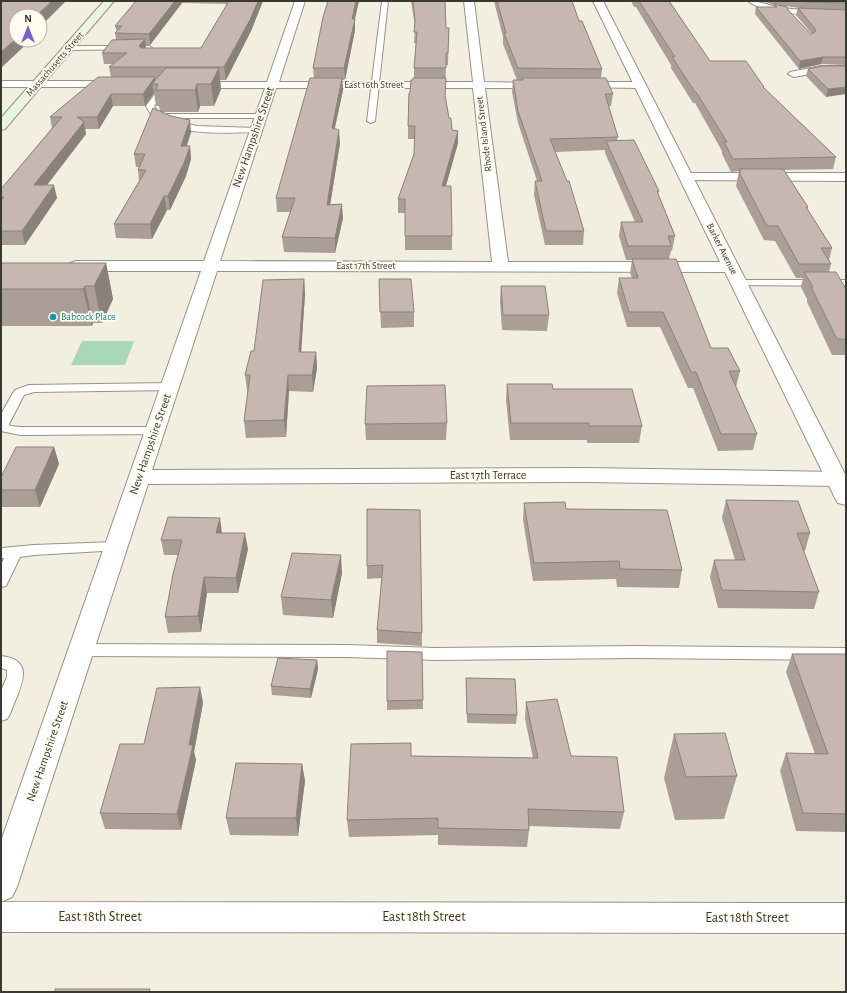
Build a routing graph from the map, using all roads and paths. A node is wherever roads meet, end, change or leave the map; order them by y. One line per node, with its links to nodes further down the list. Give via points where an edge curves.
1 (108, 1): 10 (main road, Massachusetts Street)
2 (300, 1): 19 (street, New Hampshire Street)
3 (385, 1): 20 (lane)
4 (469, 1): 21 (street, Rhode Island Street)
5 (598, 1): 22 (street, Barker Avenue)
6 (751, 1): 7 (lane)
7 (790, 10): 8 (lane); 9 (lane, via 790,15)
8 (846, 13)
9 (795, 21)
10 (68, 48): 11 (lane); 15 (main road, Massachusetts Street)
11 (149, 48)
12 (846, 69): 13 (street, via 821,69)
13 (794, 74)
14 (1, 84): 15 (street)
15 (37, 84): 16 (street); 26 (main road, Massachusetts Street)
16 (135, 84)
17 (150, 84): 18 (street, East 16th Street)
18 (174, 84): 19 (street, East 16th Street); 23 (lane, via 156,95 150,106)
19 (271, 85): 20 (street, East 16th Street); 25 (street, New Hampshire Street)
20 (375, 85): 21 (street, East 16th Street); 24 (lane)
21 (478, 85): 22 (street, East 16th Street); 31 (street, Rhode Island Street)
22 (640, 85): 27 (street, Barker Avenue)
23 (157, 116): 25 (lane); 25 (lane, via 167,123 206,130)
24 (371, 121)
25 (258, 123): 30 (street, New Hampshire Street)
26 (1, 126)
27 (686, 177): 28 (street); 32 (street, Barker Avenue)
28 (846, 177)
29 (63, 266): 30 (street, East 17th Street)
30 (209, 266): 31 (street, East 17th Street); 34 (street, New Hampshire Street)
31 (500, 266): 32 (street, East 17th Street)
32 (735, 275): 33 (lane); 37 (street, Barker Avenue)
33 (846, 283)
34 (169, 387): 35 (street, New Hampshire Street); 35 (lane, via 33,388 19,393 2,424 6,429 20,431)
35 (155, 431): 36 (street, New Hampshire Street)
36 (139, 477): 37 (street, East 17th Terrace, via 585,475); 39 (street, New Hampshire Street)
37 (837, 479): 38 (street, Barker Avenue)
38 (846, 498)
39 (115, 547): 40 (lane); 42 (street, New Hampshire Street)
40 (7, 553): 41 (lane)
41 (1, 582)
42 (81, 650): 43 (lane, via 339,650 436,654); 46 (street, New Hampshire Street)
43 (846, 654)
44 (1, 662): 45 (lane, via 9,663 15,668 15,677)
45 (1, 714)
46 (2, 882)
47 (1, 917): 48 (street, East 18th Street)
48 (846, 918)

